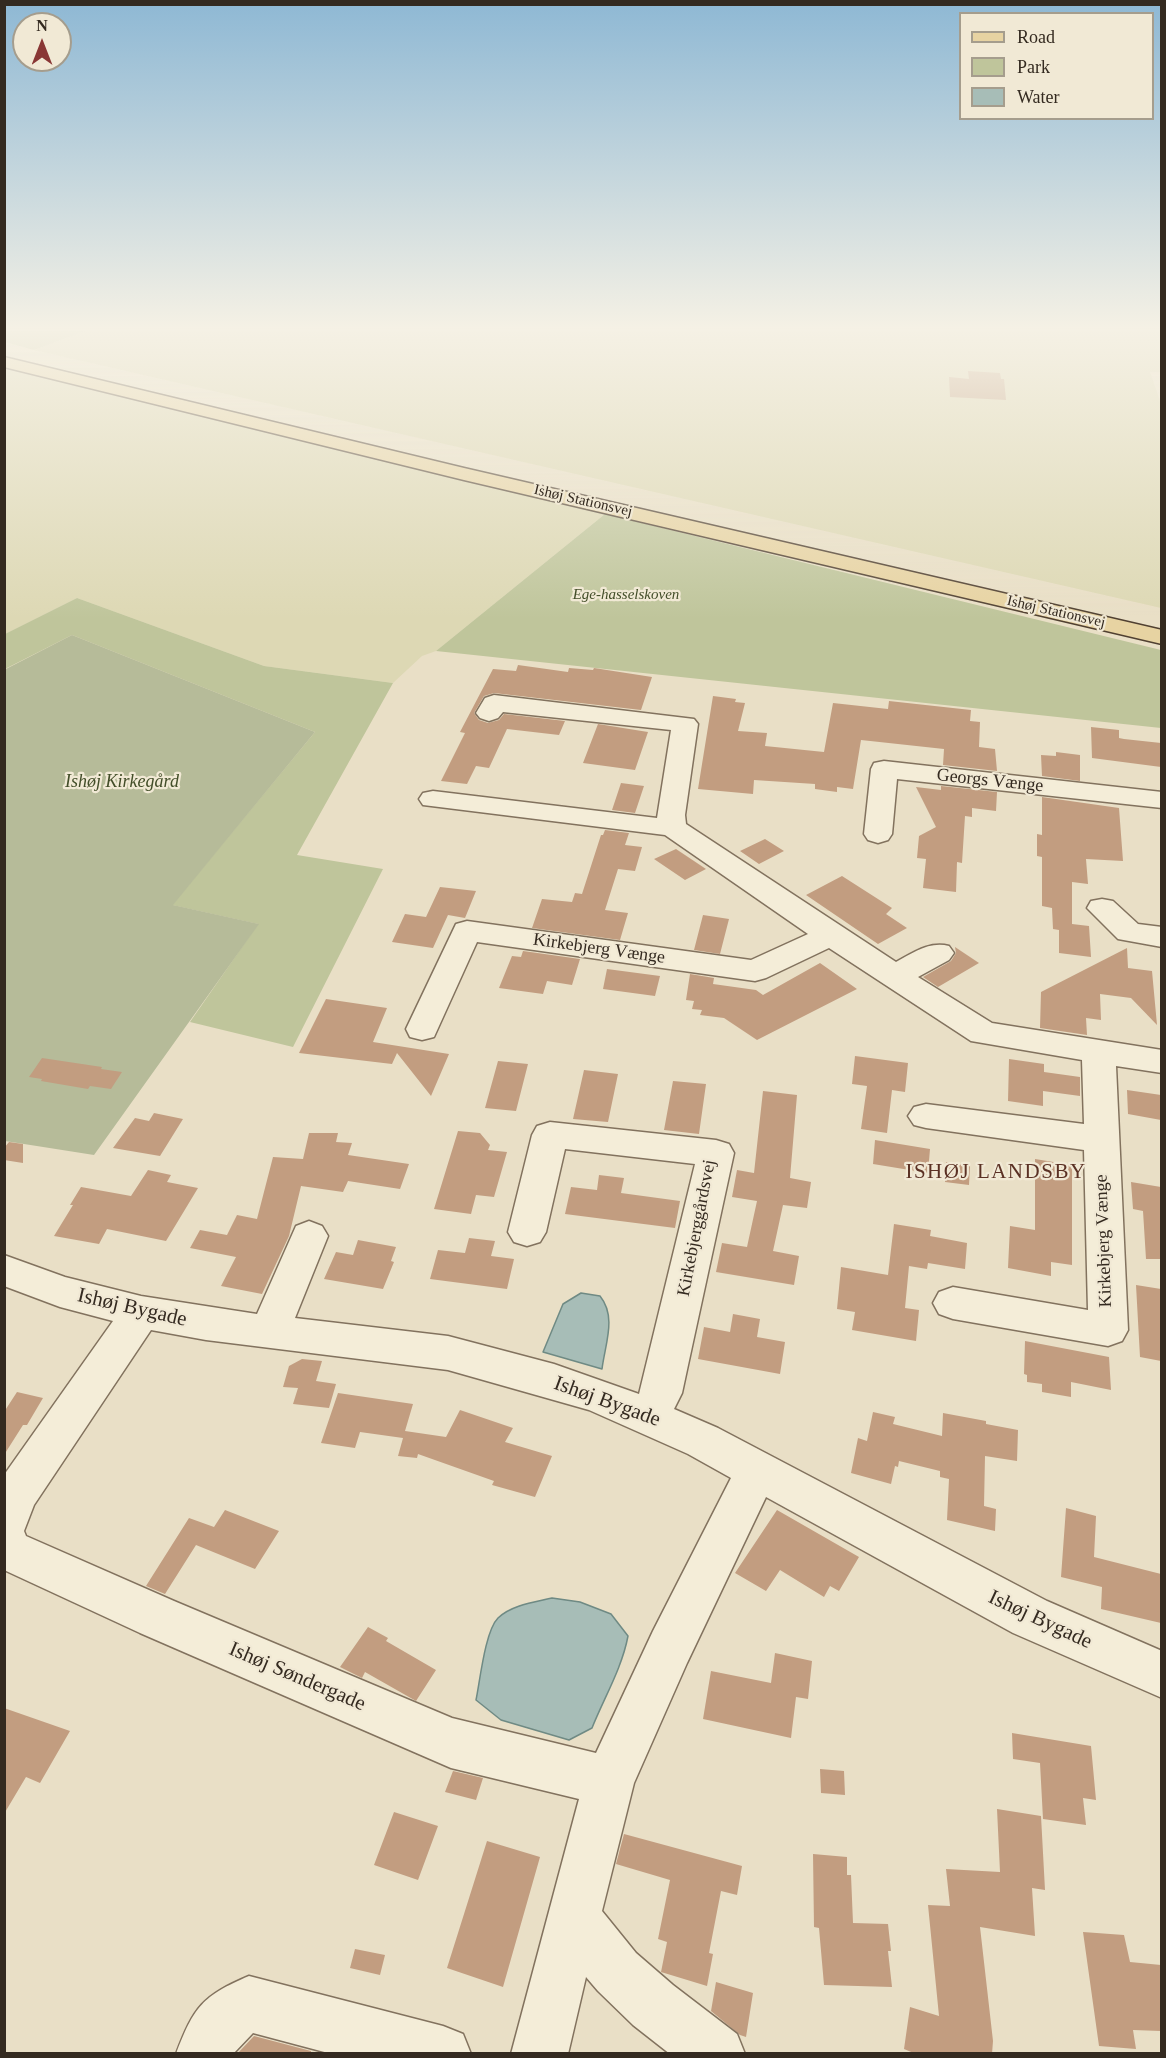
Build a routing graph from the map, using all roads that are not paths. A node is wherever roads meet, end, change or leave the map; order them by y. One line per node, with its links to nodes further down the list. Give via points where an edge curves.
1 (273, 427): 4 (main road, Ishøj Stationsvej)
2 (337, 427): 3 (main road, Ishøj Stationsvej)
3 (1161, 620)
4 (1161, 637)
5 (489, 713): 8 (street, via 494,703 686,724)
6 (433, 799): 8 (street)
7 (1161, 800): 9 (street, Georgs Vænge, via 884,769)
8 (672, 827): 11 (street)
9 (878, 834)
10 (1102, 908): 12 (street, via 1129,932)
11 (831, 935): 14 (street); 15 (street, Kirkebjerg Vænge, via 756,971 467,931)
12 (1161, 937)
13 (938, 952): 14 (street)
14 (896, 976): 16 (street, via 983,1033)
15 (422, 1029)
16 (1099, 1052): 17 (street); 19 (street, Kirkebjerg Vænge)
17 (1161, 1062)
18 (926, 1116): 19 (street)
19 (1101, 1139): 23 (street, Kirkebjerg Vænge, via 1108,1330)
20 (527, 1232): 26 (street, Kirkebjerggårdsvej, via 550,1135 716,1153 661,1393)
21 (309, 1236): 25 (street)
22 (4, 1270): 24 (street, Ishøj Bygade, via 60,1291)
23 (953, 1303)
24 (141, 1312): 25 (street, Ishøj Bygade); 28 (street, via 16,1495)
25 (269, 1332): 26 (street, Ishøj Bygade, via 448,1353 554,1382)
26 (649, 1416): 27 (street, Ishøj Bygade)
27 (757, 1470): 30 (street, Ishøj Bygade, via 978,1591); 31 (street)
28 (4, 1526)
29 (4, 1538): 31 (street, Ishøj Søndergade, via 6,1549 451,1743)
30 (1161, 1675)
31 (609, 1781): 32 (street)
32 (575, 1920): 35 (street); 36 (street, via 617,1972 652,2005)
33 (204, 2054): 34 (street, via 211,2032 227,2016 249,2004)
34 (443, 2054)
35 (539, 2054)
36 (717, 2054)

